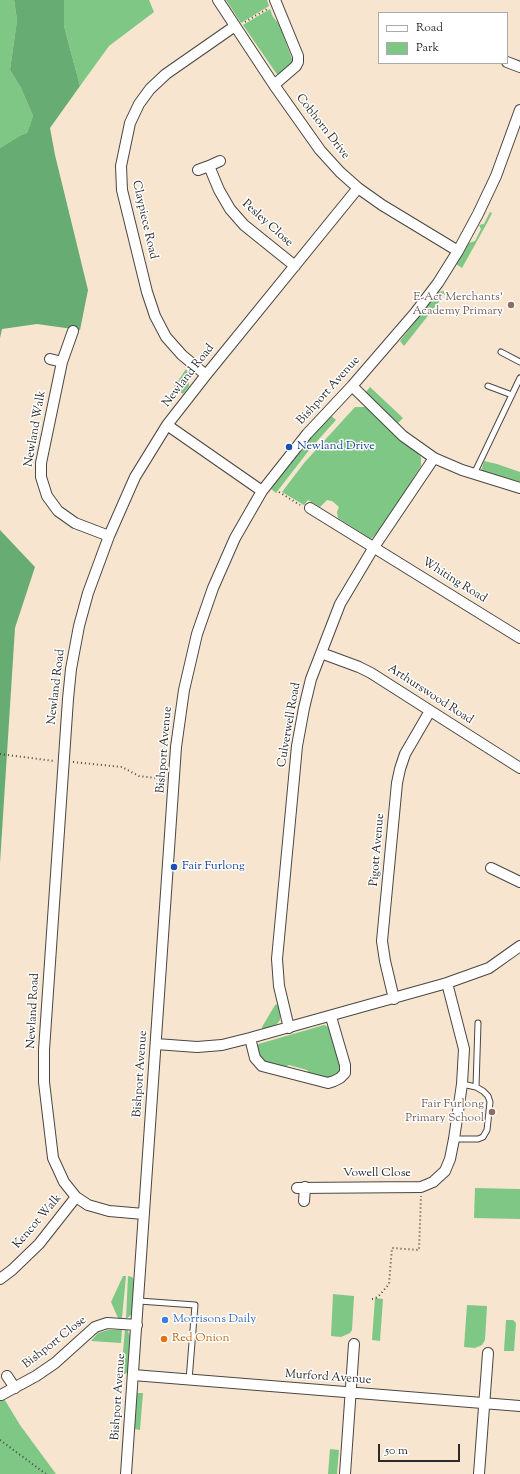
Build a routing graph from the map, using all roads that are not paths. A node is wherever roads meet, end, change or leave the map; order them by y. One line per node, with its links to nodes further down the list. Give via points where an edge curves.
1 (218, 0): 3 (street, Cobhorn Drive)
2 (276, 2): 6 (street, via 298,56 298,62)
3 (235, 27): 6 (street, Cobhorn Drive); 20 (street, Claypiece Road, via 166,74 150,89 130,123 120,166 122,190 155,316 166,336 182,355)
4 (508, 62): 5 (street)
5 (520, 67)
6 (274, 85): 12 (street, Cobhorn Drive, via 320,150)
7 (520, 110): 8 (street, Bishport Avenue)
8 (517, 127): 13 (street, Bishport Avenue, via 478,214)
9 (220, 161): 10 (street)
10 (209, 166): 11 (street); 14 (street, Pesley Close, via 230,209 244,225)
11 (198, 170)
12 (358, 188): 13 (street, Cobhorn Drive); 14 (street, Newland Road)
13 (458, 251): 22 (street, Bishport Avenue, via 415,313)
14 (295, 266): 20 (street, Newland Road)
15 (73, 331): 18 (street, Newland Walk)
16 (501, 352): 19 (lane)
17 (50, 359): 18 (street)
18 (62, 362): 31 (street, Newland Walk, via 41,463 41,477 47,496 58,512 75,523)
19 (520, 362)
20 (206, 375): 25 (street, Newland Road)
21 (520, 378): 24 (lane)
22 (352, 386): 26 (street, via 403,436); 29 (street, Bishport Avenue, via 307,434)
23 (488, 386): 24 (lane)
24 (512, 395): 27 (lane)
25 (167, 425): 29 (street); 31 (street, Newland Road, via 135,477)
26 (434, 458): 27 (street); 32 (street, Culverwell Road)
27 (474, 474): 28 (street)
28 (520, 488)
29 (262, 491): 46 (street, Bishport Avenue, via 235,538 213,588 197,634 184,690 176,748)
30 (310, 508): 32 (street, Whiting Road)
31 (109, 536): 50 (street, Newland Road, via 88,593 70,677 44,1050 44,1082 53,1158 64,1182)
32 (374, 547): 33 (street, Whiting Road); 34 (street, Culverwell Road, via 340,604)
33 (520, 638)
34 (321, 653): 35 (street, Arthurswood Road, via 371,673); 44 (street, Culverwell Road, via 311,679 297,746 277,959 279,986)
35 (430, 711): 36 (street, Arthurswood Road); 41 (street, Pigott Avenue, via 405,754 397,783 382,941)
36 (520, 768)
37 (491, 868): 38 (street)
38 (520, 882)
39 (520, 946): 40 (street, via 489,968)
40 (447, 983): 41 (street); 47 (street, Vowell Close, via 464,1049)
41 (394, 998): 42 (street)
42 (331, 1017): 44 (street); 45 (street, via 345,1072 340,1078 328,1083 262,1066 255,1058)
43 (478, 1023): 48 (lane)
44 (289, 1028): 45 (street)
45 (250, 1038): 46 (street, via 222,1045 197,1047)
46 (156, 1044): 52 (street, Bishport Avenue)
47 (462, 1084): 48 (lane); 49 (street, Vowell Close)
48 (476, 1087): 49 (lane, via 488,1096 490,1102 487,1130 483,1137 478,1139)
49 (454, 1139): 51 (street, Vowell Close, via 445,1171 433,1182 421,1187 301,1188)
50 (76, 1197): 52 (street, Newland Road, via 99,1209); 53 (street, Kencot Walk, via 39,1244)
51 (304, 1201)
52 (144, 1214): 54 (street, Bishport Avenue)
53 (0, 1279)
54 (138, 1301): 55 (street, Bishport Avenue); 60 (lane, via 195,1305)
55 (137, 1325): 58 (street, Bishport Avenue); 61 (street, Bishport Close, via 106,1323 95,1327 55,1363)
56 (354, 1344): 62 (street)
57 (488, 1353): 64 (street)
58 (134, 1375): 60 (street, Murford Avenue); 66 (street, Bishport Avenue)
59 (7, 1376): 61 (street)
60 (189, 1380): 62 (street, Murford Avenue)
61 (15, 1388): 63 (street, Bishport Close)
62 (350, 1393): 64 (street, Murford Avenue); 67 (street)
63 (1, 1395)
64 (484, 1404): 65 (street, Murford Avenue); 68 (street)
65 (520, 1406)
66 (126, 1474)
67 (345, 1474)
68 (479, 1474)

